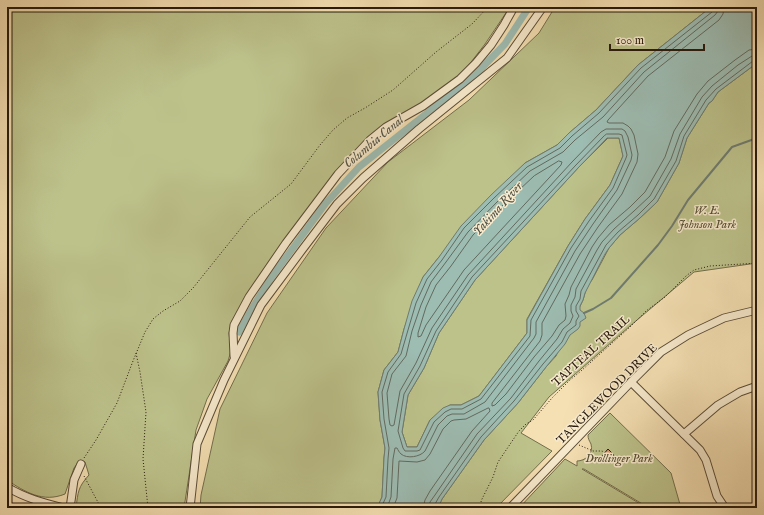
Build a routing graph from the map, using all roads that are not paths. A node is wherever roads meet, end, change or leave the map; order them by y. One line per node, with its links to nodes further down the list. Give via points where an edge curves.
1 (514, 7): 4 (street, via 491,45 460,79 423,106 386,127 338,174 249,297 234,325)
2 (543, 7): 4 (street, via 507,58 419,129 337,204 261,306)
3 (757, 310): 5 (street, TANGLEWOOD DRIVE, via 724,318 688,335 661,352)
4 (234, 359): 12 (street, via 197,444)
5 (631, 382): 7 (street); 13 (street, TANGLEWOOD DRIVE)
6 (757, 386): 7 (street, via 740,392 718,405)
7 (684, 434): 14 (street, via 706,460 717,496)
8 (79, 467): 11 (street, via 74,480)
9 (7, 486): 10 (street, via 36,501)
10 (64, 508)
11 (70, 508)
12 (190, 508)
13 (510, 508)
14 (725, 508)

